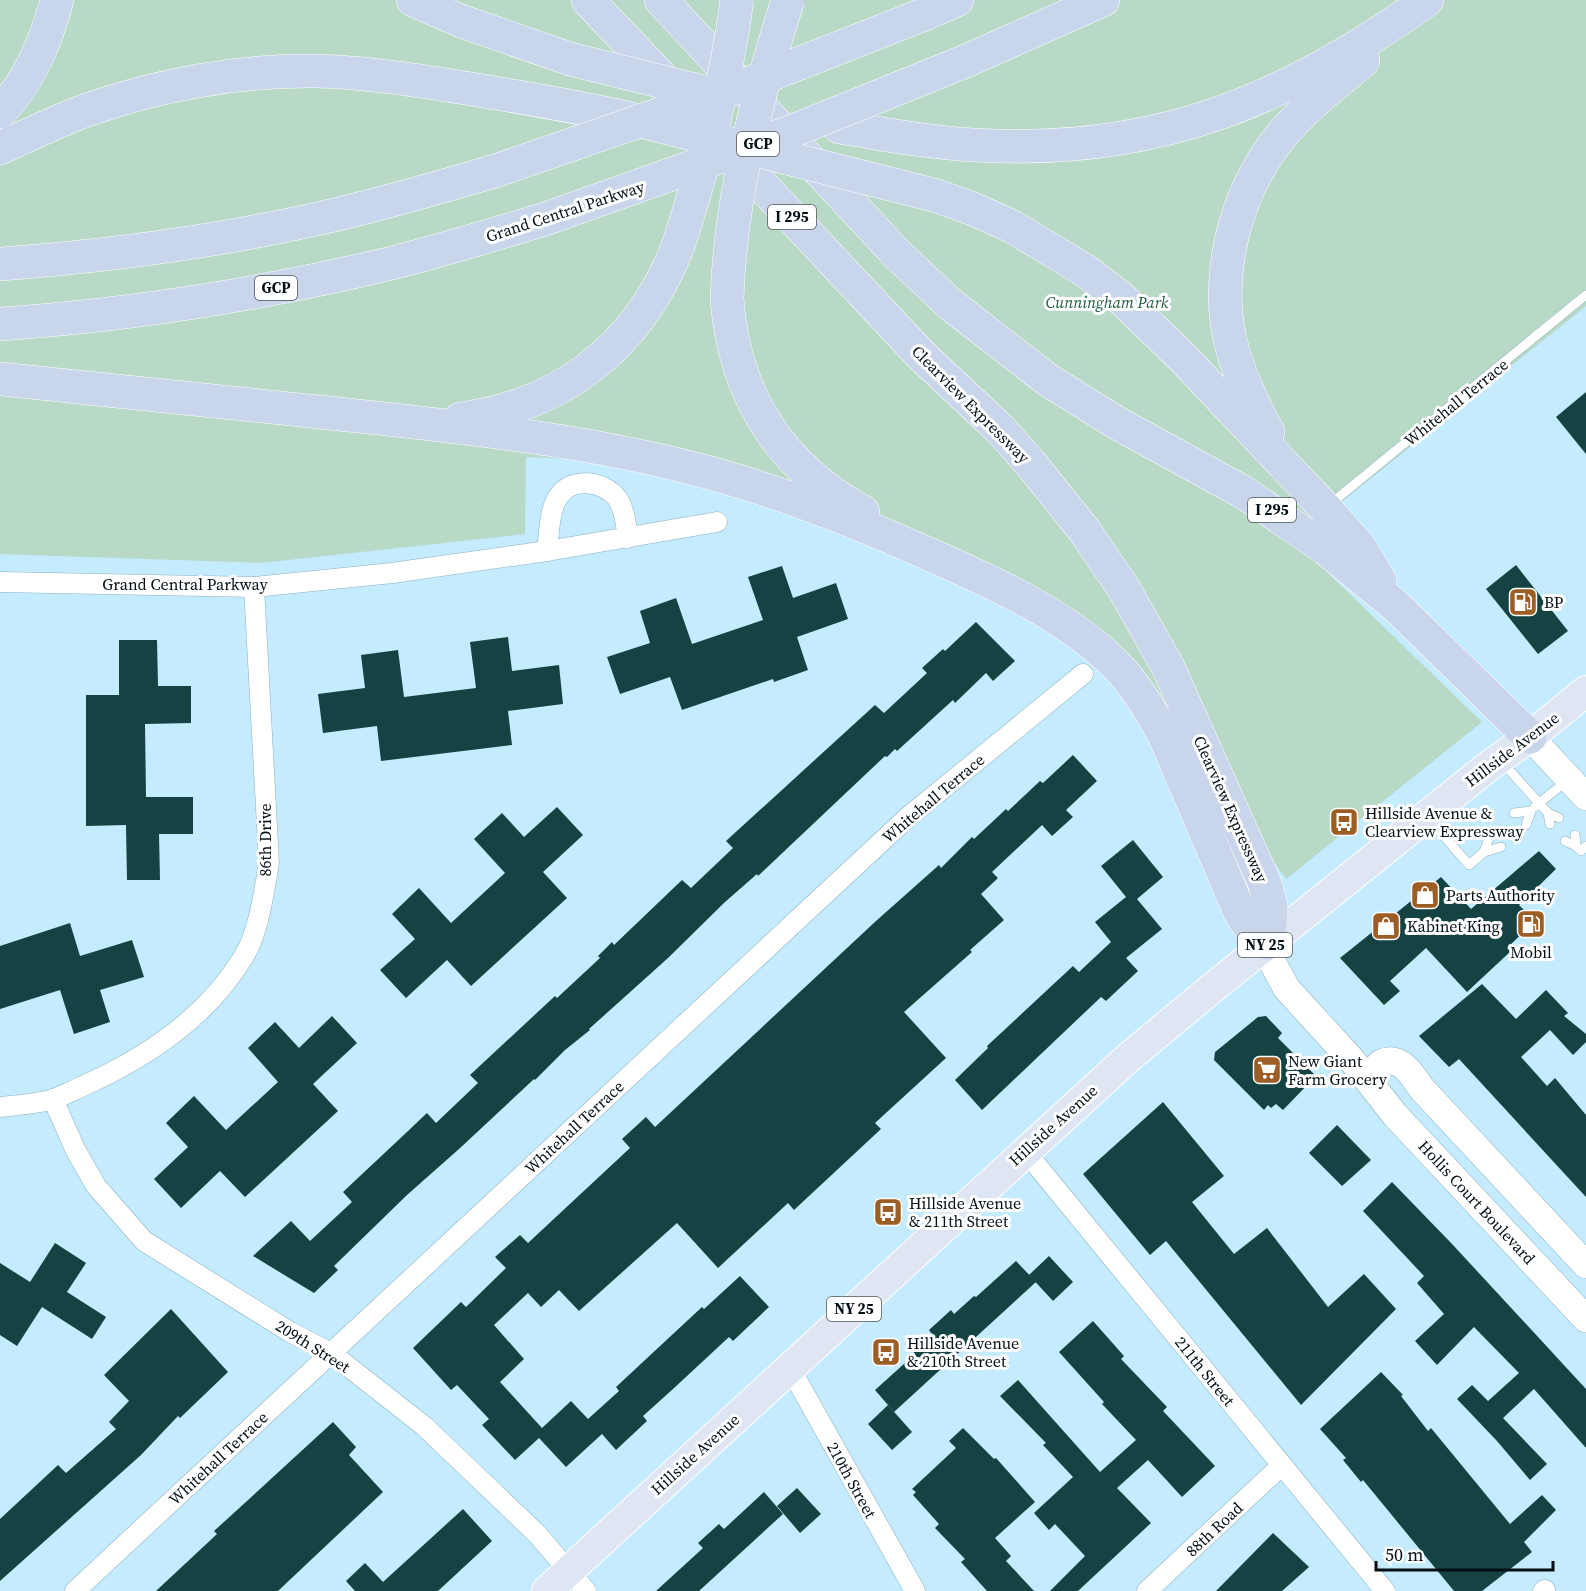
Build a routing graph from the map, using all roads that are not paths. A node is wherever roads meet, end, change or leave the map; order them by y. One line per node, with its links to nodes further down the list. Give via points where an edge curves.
1 (57, 0): 11 (highway, via 29,74)
2 (413, 0): 9 (highway, bridge, via 461,21 570,58 839,127 1004,147 1057,146 1139,136 1224,113 1336,60)
3 (588, 0): 45 (highway, Clearview Expressway / I 295, via 921,355 1000,430 1084,530 1146,626 1204,746 1266,887 1271,906)
4 (661, 0): 25 (highway, I 295, via 896,253 950,304 1084,403 1276,512)
5 (737, 0): 17 (highway, bridge, via 730,46 689,212 658,290 632,328 578,376 535,400 485,416)
6 (788, 0): 24 (highway, bridge, via 746,153 730,245 727,299 740,371 765,423 797,463 835,495)
7 (957, 0): 13 (highway, bridge, via 734,89 498,170 379,204 263,230 126,252)
8 (1103, 0): 15 (highway, Grand Central Parkway / GCP, bridge, via 790,132 545,219 394,262 264,291 133,312)
9 (1427, 0)
10 (1434, 0): 18 (highway, via 1310,107 1280,138 1250,186 1232,239 1226,297 1236,362 1269,433)
11 (0, 112)
12 (0, 148): 18 (highway, bridge, via 120,100 200,81 313,71 385,76 570,105 937,196 1013,227 1086,271 1122,299 1155,328)
13 (0, 264)
14 (1586, 295): 18 (lane, Whitehall Terrace)
15 (0, 324)
16 (0, 379): 17 (highway)
17 (404, 421): 24 (highway, via 599,447 702,471 860,526)
18 (1325, 508): 25 (highway, via 1359,546)
19 (717, 522): 20 (street, Grand Central Parkway)
20 (628, 538): 21 (street, Grand Central Parkway); 21 (street, via 618,500 605,486 581,483 556,498)
21 (547, 551): 23 (street, Grand Central Parkway)
22 (0, 582): 23 (street, Grand Central Parkway)
23 (254, 587): 47 (street, 86th Drive, via 268,863 262,906 245,954 200,1010 165,1041 97,1080)
24 (998, 587): 45 (highway, via 1082,636 1120,669 1134,687 1164,735 1246,924)
25 (1397, 608): 28 (highway, I 295)
26 (1083, 674): 54 (street, Whitehall Terrace, via 908,816)
27 (1586, 691): 28 (main road, Hillside Avenue / NY 25)
28 (1530, 737): 29 (main road, Hillside Avenue / NY 25); 30 (main road)
29 (1500, 759): 31 (lane); 35 (main road, Hillside Avenue / NY 25)
30 (1578, 788): 31 (lane)
31 (1539, 804): 32 (lane); 34 (lane)
32 (1531, 811): 33 (lane); 38 (lane)
33 (1514, 813)
34 (1548, 813): 36 (lane); 37 (lane)
35 (1427, 816): 44 (lane, via 1469,865); 45 (main road, Hillside Avenue / NY 25)
36 (1559, 818)
37 (1550, 824)
38 (1526, 825)
39 (1490, 836): 44 (lane)
40 (1575, 836): 42 (lane)
41 (1565, 841): 42 (lane)
42 (1581, 846)
43 (1501, 847): 44 (lane)
44 (1484, 852)
45 (1269, 943): 46 (main road, Hollis Court Boulevard, via 1271,960 1287,989); 49 (main road, Hillside Avenue / NY 25, via 1143,1046)
46 (1370, 1082): 50 (main road, via 1381,1063 1401,1063); 51 (main road, Hollis Court Boulevard, via 1395,1115)
47 (53, 1099): 48 (street, 86th Drive); 54 (street, 209th Street, via 96,1186 144,1241 290,1332)
48 (0, 1107)
49 (1025, 1151): 55 (main road, Hillside Avenue / NY 25); 56 (street, 211th Street)
50 (1511, 1184): 51 (main road); 52 (main road)
51 (1488, 1213): 53 (main road, Hollis Court Boulevard)
52 (1586, 1265)
53 (1586, 1318)
54 (331, 1353): 57 (street, 209th Street, via 424,1426 537,1534); 58 (street, Whitehall Terrace)
55 (790, 1368): 57 (main road, Hillside Avenue / NY 25); 60 (street, 210th Street)
56 (1281, 1466): 61 (street, 88th Road); 62 (street, 211th Street)
57 (577, 1581): 59 (main road, Hillside Avenue / NY 25)
58 (75, 1591)
59 (547, 1591)
60 (915, 1591)
61 (1146, 1591)
62 (1384, 1591)

